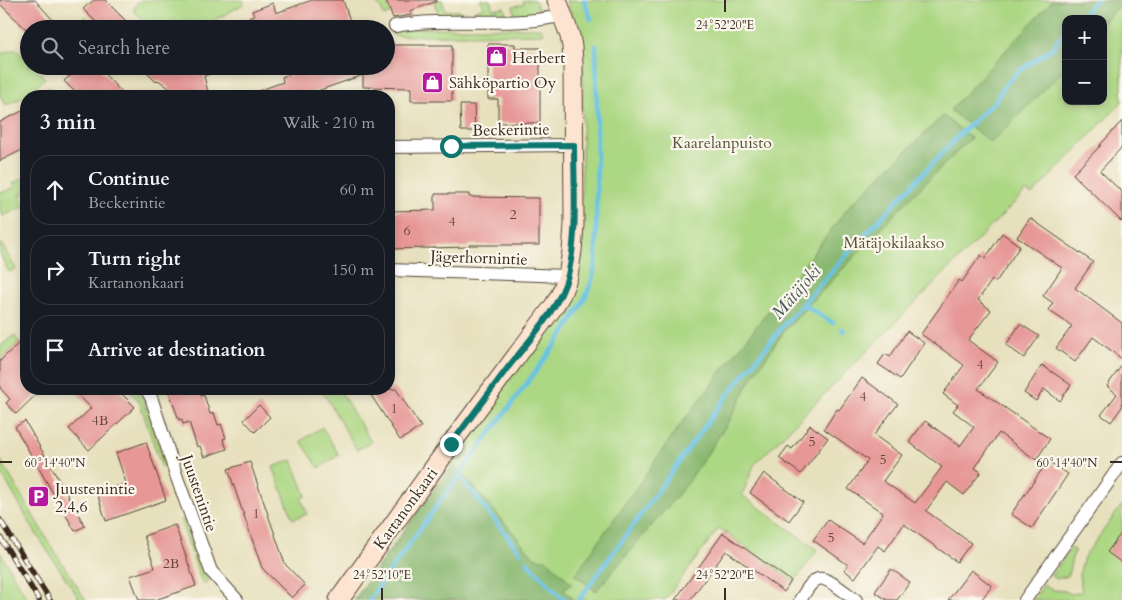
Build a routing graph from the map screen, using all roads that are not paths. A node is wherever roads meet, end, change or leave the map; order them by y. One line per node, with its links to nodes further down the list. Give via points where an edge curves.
1 (560, 7): 2 (street, via 545,19 415,22); 3 (street, Kartanonkaari, via 572,47)
2 (395, 26)
3 (574, 145): 4 (street, Beckerintie); 6 (street, Kartanonkaari, via 574,225)
4 (395, 147)
5 (395, 270): 6 (street, Jägerhornintie)
6 (568, 276): 10 (street, Kartanonkaari, via 544,321)
7 (150, 395): 9 (street, Juustenintie, via 211,571)
8 (1122, 463): 13 (street)
9 (237, 600)
10 (339, 600)
11 (800, 600): 12 (street, via 816,580 822,579)
12 (856, 600)
13 (1025, 600)

